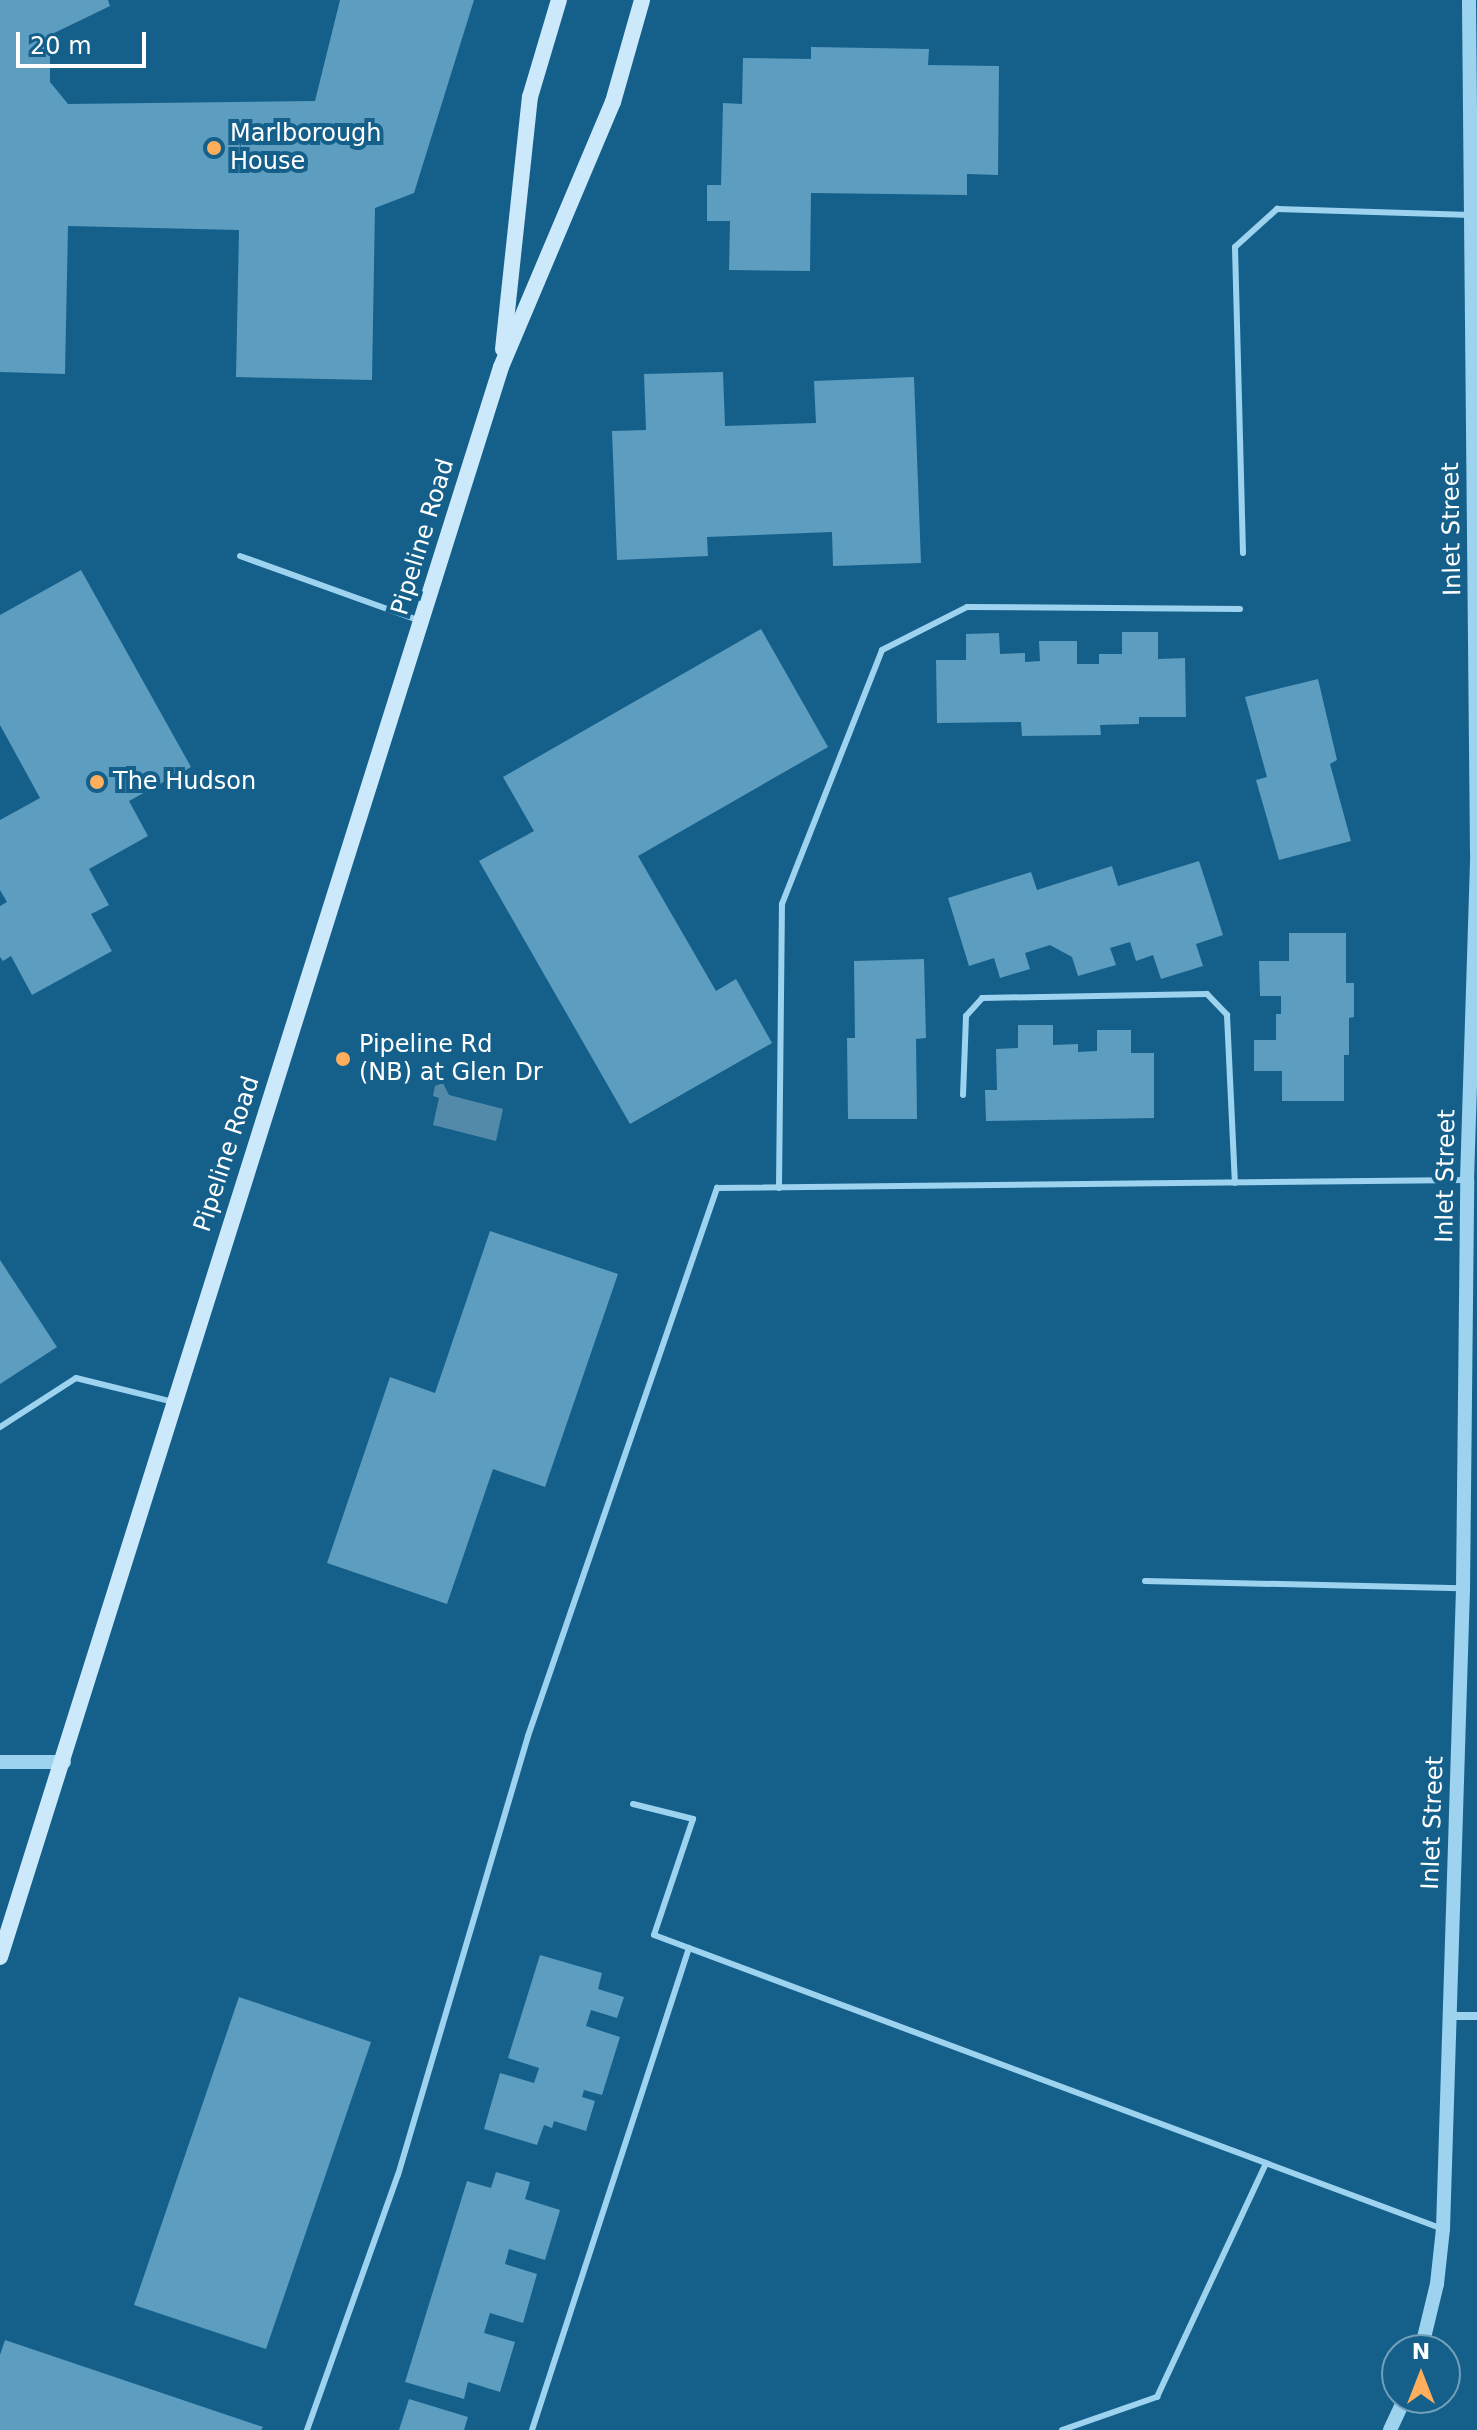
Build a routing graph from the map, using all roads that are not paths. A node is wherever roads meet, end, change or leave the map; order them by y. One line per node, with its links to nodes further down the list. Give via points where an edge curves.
1 (559, 0): 6 (main road, Pipeline Road, via 530,97)
2 (642, 0): 6 (main road, Pipeline Road, via 613,102)
3 (1469, 0): 4 (street, Inlet Street)
4 (1471, 215): 5 (street, Inlet Street); 7 (lane, via 1277,209 1235,247)
5 (1475, 362): 11 (street, Inlet Street)
6 (501, 367): 10 (main road, Pipeline Road)
7 (1243, 553)
8 (240, 556): 10 (lane)
9 (1240, 609): 15 (lane, via 967,607 882,650 782,904)
10 (421, 621): 16 (main road, Pipeline Road)
11 (1477, 853): 13 (street, Inlet Street)
12 (963, 1095): 14 (lane, via 966,1016 982,998 1207,994 1227,1015)
13 (1467, 1180): 14 (lane); 19 (street, Inlet Street)
14 (1235, 1183): 15 (lane)
15 (779, 1188): 30 (lane, via 717,1188 528,1736 398,2175)
16 (174, 1402): 17 (lane, via 76,1378); 21 (main road, Pipeline Road)
17 (0, 1427)
18 (1145, 1581): 19 (lane)
19 (1463, 1588): 25 (street, Inlet Street)
20 (0, 1762): 21 (street)
21 (64, 1762): 24 (main road, Pipeline Road)
22 (633, 1804): 23 (lane, via 693,1819 654,1935)
23 (689, 1948): 27 (lane); 31 (lane)
24 (0, 1957)
25 (1449, 2016): 26 (street); 28 (street, Inlet Street)
26 (1477, 2016)
27 (1266, 2163): 28 (lane); 32 (lane, via 1157,2397)
28 (1443, 2229): 29 (street, Inlet Street)
29 (1425, 2334)
30 (307, 2430)
31 (532, 2430)
32 (1062, 2430)

